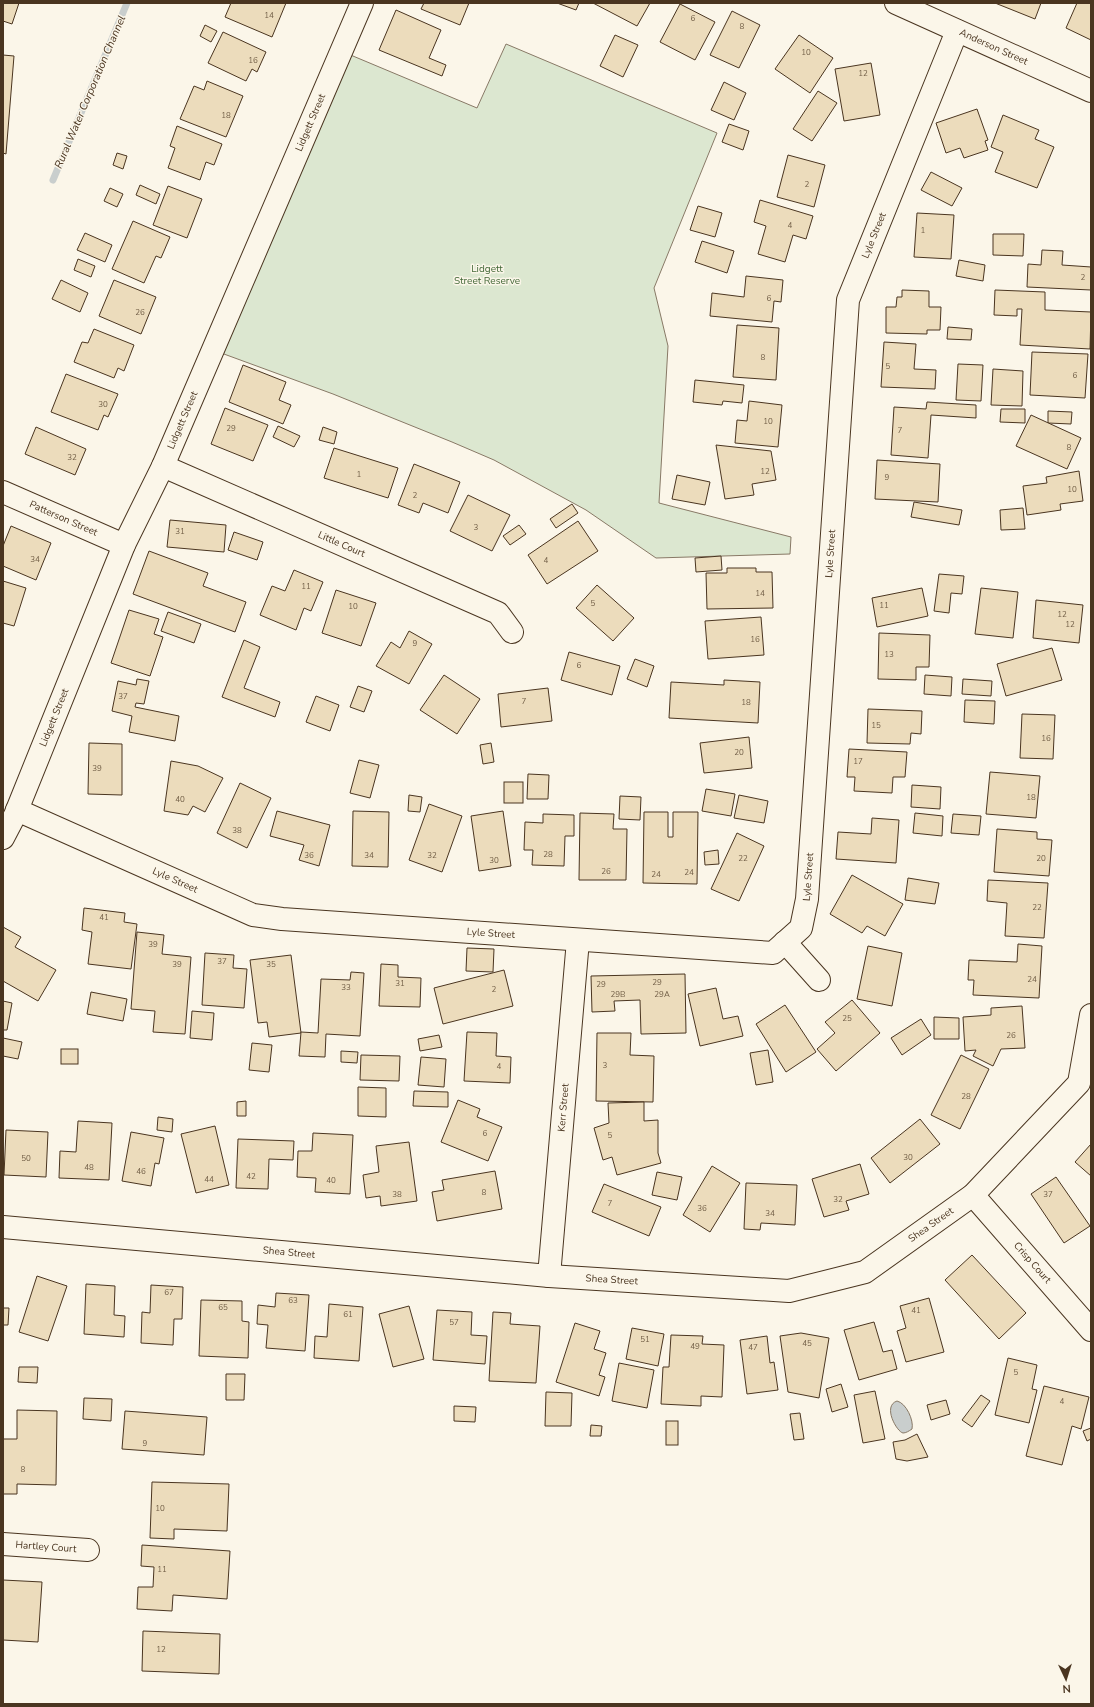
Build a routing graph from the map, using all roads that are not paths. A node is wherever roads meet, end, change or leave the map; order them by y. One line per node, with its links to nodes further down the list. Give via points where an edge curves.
1 (362, 3): 5 (street, Lidgett Street)
2 (896, 3): 3 (street, Anderson Street)
3 (957, 31): 4 (street, Anderson Street); 12 (street, Lyle Street, via 848,300 807,899 801,928)
4 (1091, 91)
5 (163, 466): 7 (street, Lidgett Street); 8 (street, Little Court, via 498,613)
6 (3, 492): 7 (street, Patterson Street)
7 (124, 545): 9 (street, Lidgett Street)
8 (512, 632)
9 (17, 810): 10 (street, Lidgett Street); 11 (street, Lyle Street, via 253,915 289,920)
10 (3, 838)
11 (578, 940): 12 (street, Lyle Street, via 772,953); 17 (street, Kerr Street)
12 (786, 942): 13 (street)
13 (819, 980)
14 (1091, 1015): 15 (street, Shea Street, via 1079,1083)
15 (973, 1195): 17 (street, Shea Street, via 865,1272 789,1291); 18 (street, Crisp Court)
16 (3, 1227): 17 (street, Shea Street)
17 (549, 1276)
18 (1091, 1330)
19 (3, 1544): 20 (street, Hartley Court)
20 (88, 1550)

